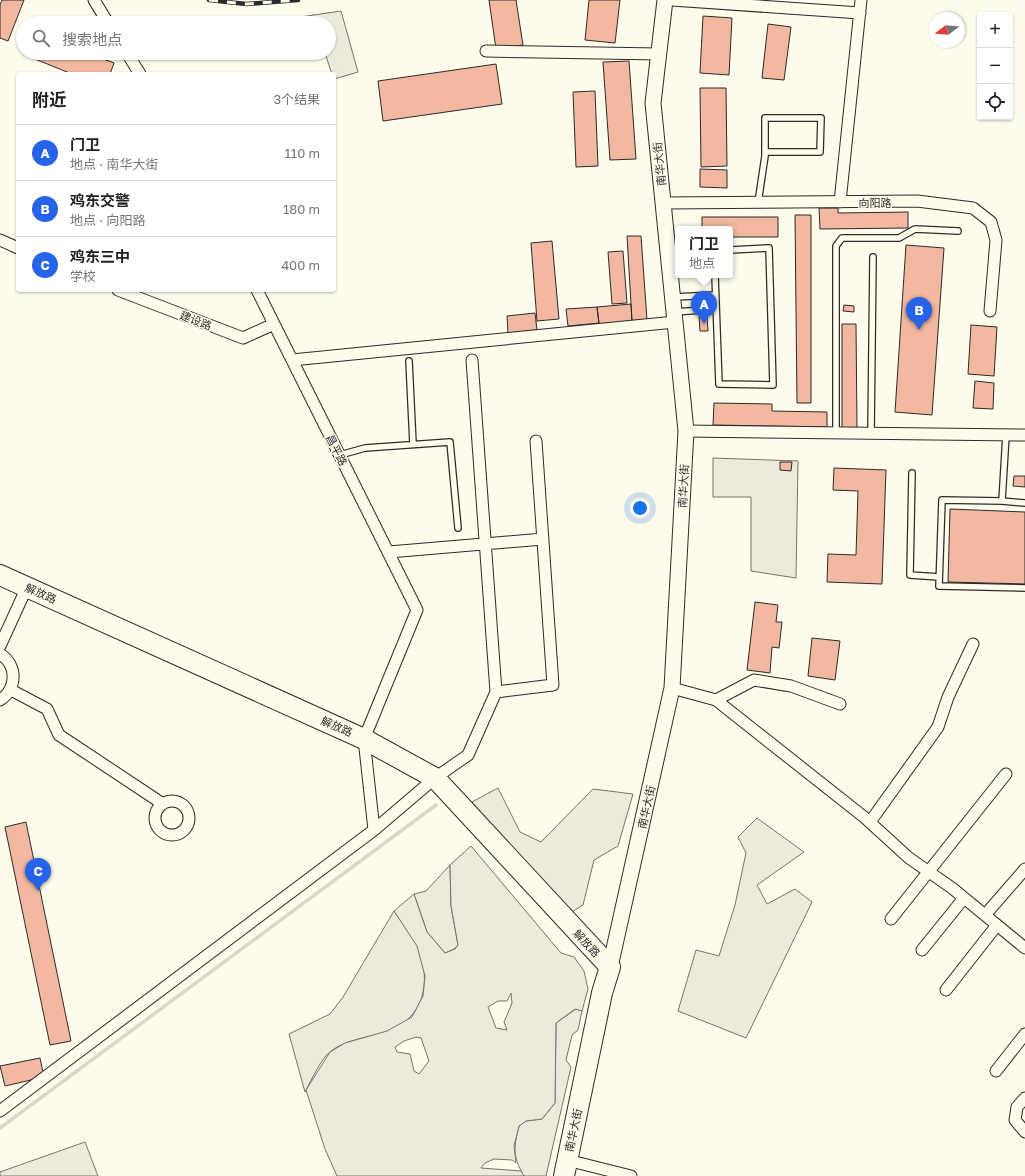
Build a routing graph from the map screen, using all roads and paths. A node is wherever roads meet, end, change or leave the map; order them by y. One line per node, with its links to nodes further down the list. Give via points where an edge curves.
1 (94, 0): 6 (street)
2 (665, 0): 8 (main road, 南华大街)
3 (672, 0): 5 (street)
4 (861, 0): 5 (street)
5 (860, 12): 12 (street)
6 (104, 16)
7 (486, 51): 8 (street)
8 (659, 54): 13 (main road, 南华大街, via 653,103)
9 (131, 60): 10 (street)
10 (139, 72)
11 (765, 152): 11 (lane, via 766,118 821,118 820,152); 14 (lane)
12 (840, 202): 14 (street, 向阳路); 26 (street, 向阳路, via 917,201 973,208 991,222 996,240)
13 (663, 203): 14 (street, 向阳路); 24 (main road, 南华大街)
14 (758, 203)
15 (958, 231): 32 (lane, via 915,229 899,238 842,238 836,246)
16 (0, 240): 17 (street)
17 (16, 247)
18 (733, 250): 25 (lane, via 770,248 773,385 719,384)
19 (873, 257): 33 (lane)
20 (715, 278): 23 (lane)
21 (123, 292): 27 (street, 建设路, via 243,338)
22 (258, 292): 27 (street, 昌平路)
23 (715, 295): 24 (lane); 25 (lane)
24 (674, 310): 25 (lane); 28 (street); 31 (main road, 南华大街)
25 (716, 310)
26 (990, 311)
27 (274, 324): 28 (street, 昌平路)
28 (292, 360): 38 (street, 昌平路)
29 (472, 360): 44 (street)
30 (409, 361): 37 (lane)
31 (686, 431): 32 (street); 53 (main road, 南华大街)
32 (836, 433): 33 (street)
33 (871, 433): 34 (street)
34 (1006, 435): 35 (street); 40 (lane)
35 (1025, 435)
36 (536, 441): 43 (street)
37 (413, 444): 38 (lane, via 365,448); 42 (lane, via 450,442)
38 (340, 455): 45 (street, 昌平路)
39 (912, 473): 47 (lane, via 910,575)
40 (1002, 501): 41 (lane); 47 (lane, via 942,500)
41 (1025, 503)
42 (458, 528)
43 (543, 539): 44 (street); 55 (street, via 553,685)
44 (485, 543): 45 (street); 55 (street)
45 (389, 552): 59 (street, 昌平路, via 417,610)
46 (0, 575): 48 (highway, 解放路)
47 (939, 577): 49 (lane, via 939,586)
48 (27, 587): 51 (street); 59 (highway, 解放路)
49 (1025, 588)
50 (973, 644): 63 (street, via 948,697 938,727)
51 (0, 646)
52 (0, 654): 54 (street, via 10,664 13,672)
53 (672, 688): 57 (street); 73 (main road, 南华大街)
54 (10, 690): 56 (street); 62 (street, via 47,709 59,735)
55 (496, 692): 61 (street, via 468,755)
56 (0, 700)
57 (716, 700): 58 (street, via 754,680 791,686); 63 (street)
58 (840, 704)
59 (364, 739): 61 (highway, 解放路); 64 (street)
60 (1006, 774): 66 (street)
61 (435, 778): 64 (street); 73 (highway, 解放路)
62 (162, 804)
63 (870, 822): 66 (street, via 909,858)
64 (374, 830): 78 (street)
65 (1025, 869): 68 (street)
66 (929, 872): 67 (street); 69 (street)
67 (964, 898): 68 (street); 72 (street)
68 (985, 915): 70 (street)
69 (891, 919)
70 (997, 925): 71 (street); 74 (street)
71 (1025, 948)
72 (922, 950)
73 (610, 967): 80 (highway, 南华大街, via 612,994)
74 (946, 990)
75 (1025, 1034): 76 (street)
76 (996, 1071)
77 (1025, 1098): 79 (street, via 1017,1107 1015,1120)
78 (0, 1111)
79 (1025, 1132)
80 (570, 1169): 81 (street)
81 (631, 1176)

